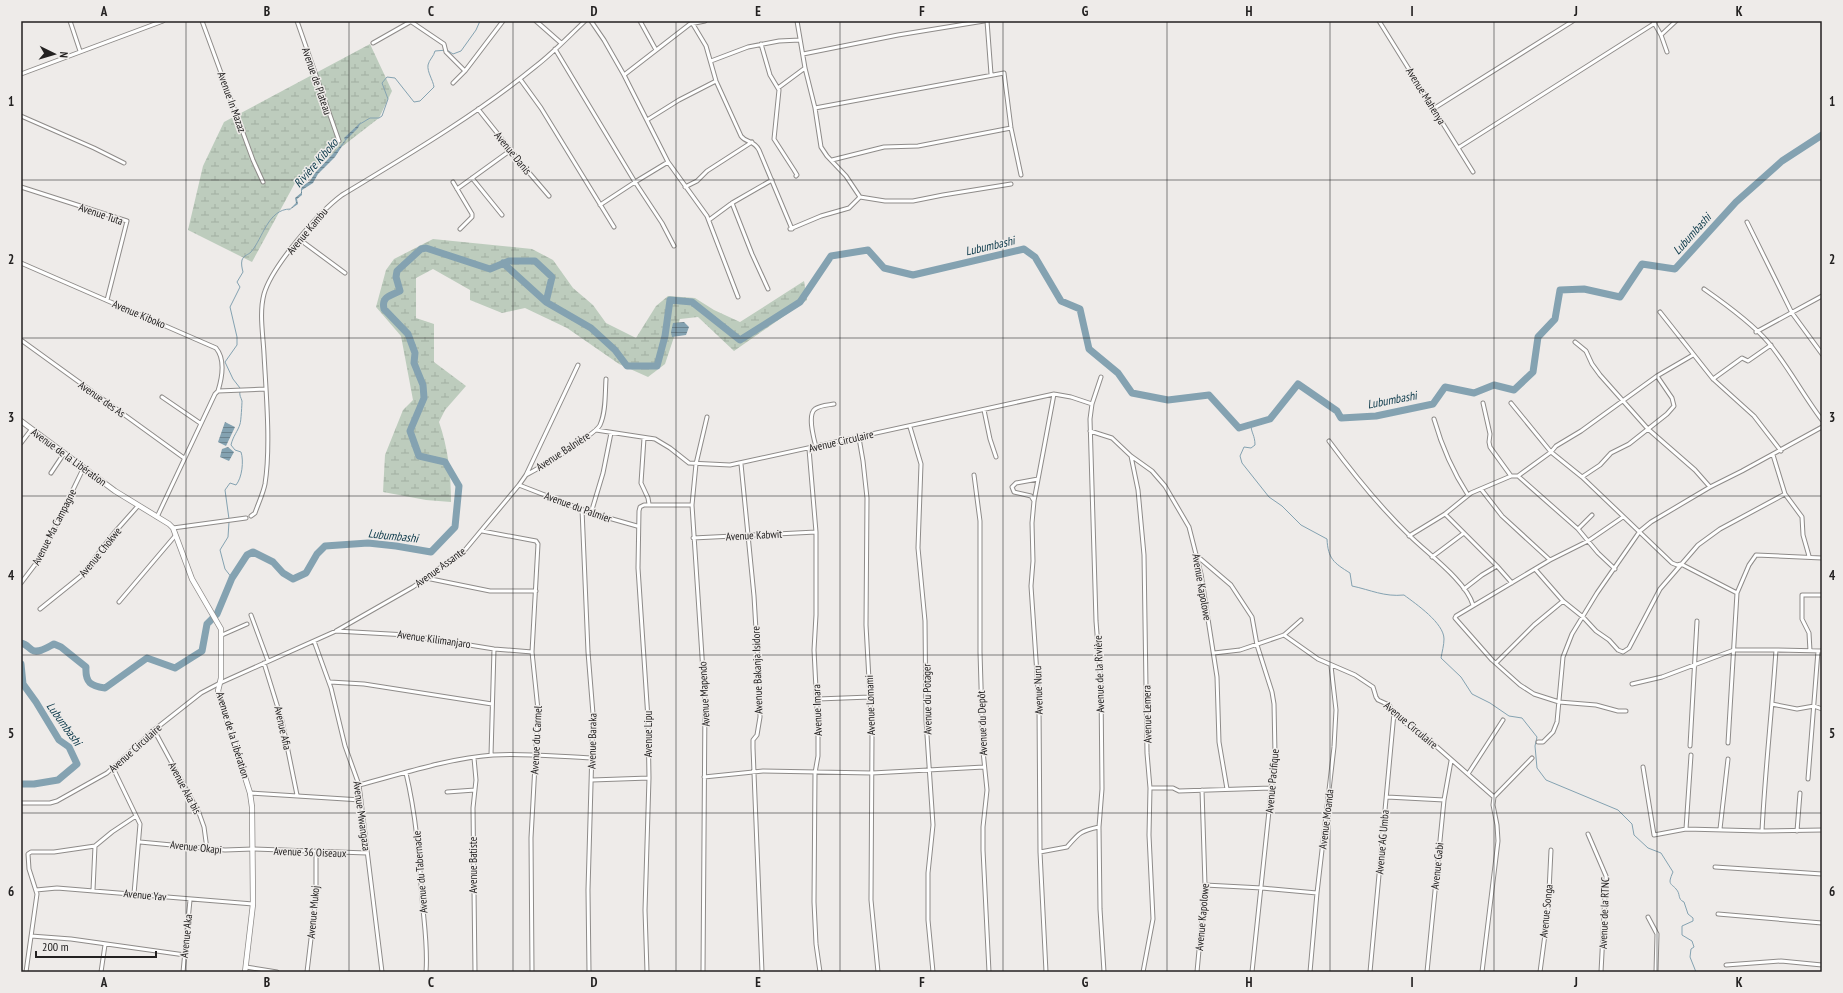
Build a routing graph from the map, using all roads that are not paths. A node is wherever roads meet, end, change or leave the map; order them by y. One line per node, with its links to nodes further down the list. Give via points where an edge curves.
1 (70, 21): 26 (street)
2 (163, 21): 26 (street)
3 (202, 21): 57 (street, Avenue In Mazaz)
4 (297, 21): 45 (street, Avenue de Plateau)
5 (410, 21): 21 (street); 31 (street, via 444,44 446,50)
6 (503, 21): 31 (street)
7 (536, 21): 22 (street)
8 (585, 21): 22 (street, Avenue Kambu)
9 (591, 21): 34 (street)
10 (640, 21): 25 (street)
11 (705, 21): 17 (street)
12 (797, 21): 20 (street)
13 (986, 21): 28 (street); 33 (street)
14 (1379, 21): 41 (street, Avenue Mahenya)
15 (1573, 21): 41 (street)
16 (1676, 21): 19 (street)
17 (692, 22): 25 (street); 29 (street, via 706,46)
18 (1654, 22): 19 (street); 47 (street)
19 (1661, 35): 27 (street)
20 (800, 40): 23 (street); 28 (street)
21 (373, 43)
22 (561, 43): 24 (street, Avenue Kambu)
23 (760, 44): 29 (street); 38 (street, via 770,75)
24 (555, 49): 35 (street, Avenue Kambu); 59 (street)
25 (656, 50): 34 (street)
26 (80, 51): 32 (street)
27 (1667, 52)
28 (803, 54): 30 (street)
29 (711, 61): 36 (street)
30 (805, 68): 38 (street); 39 (street)
31 (466, 72): 37 (street)
32 (21, 74)
33 (991, 74): 39 (street); 44 (street, via 1004,73)
34 (624, 75): 43 (street)
35 (520, 79): 40 (street, Avenue Kambu); 67 (street, via 541,108)
36 (716, 81): 43 (street, via 678,100); 46 (street, via 741,136 744,140)
37 (453, 83)
38 (778, 88): 54 (street, via 774,139)
39 (815, 108): 49 (street, via 821,147)
40 (478, 109): 48 (street, Avenue Danis); 73 (street, Avenue Kambu, via 432,141 342,195 323,210)
41 (1433, 109): 47 (street, Avenue Mahenya)
42 (21, 116): 51 (street)
43 (647, 120): 50 (street)
44 (1012, 128): 49 (street, via 918,146 884,147); 53 (street)
45 (339, 141)
46 (752, 142): 56 (street, via 759,150); 62 (street)
47 (1458, 148): 52 (street, Avenue Mahenya)
48 (511, 150): 55 (street); 64 (street, Avenue Danis)
49 (832, 160): 65 (street)
50 (668, 162): 59 (street); 62 (street)
51 (124, 163)
52 (1473, 172)
53 (1021, 175)
54 (796, 176)
55 (472, 178): 63 (street); 68 (street)
56 (772, 180): 65 (street, via 791,229 821,216 849,208); 66 (street)
57 (263, 182)
58 (453, 182): 63 (street)
59 (635, 182): 67 (street); 74 (street)
60 (1011, 184): 65 (street, via 913,201 885,201)
61 (21, 187): 81 (street, Avenue Tuta, via 127,221)
62 (685, 187): 69 (street)
63 (457, 189): 72 (street, via 472,214)
64 (550, 196)
65 (860, 197)
66 (732, 203): 69 (street); 77 (street)
67 (600, 205): 71 (street)
68 (502, 215)
69 (709, 220): 80 (street, via 712,234)
70 (1747, 222): 83 (street)
71 (614, 227)
72 (460, 229)
73 (299, 239): 76 (street); 95 (street, Avenue Kambu, via 273,274 264,293 261,315)
74 (674, 246)
75 (21, 263): 81 (street, Avenue Kiboko)
76 (346, 273)
77 (768, 289)
78 (1704, 289): 84 (street)
79 (1822, 296): 83 (street)
80 (738, 297)
81 (107, 300): 96 (street, Avenue Kiboko, via 216,348 223,373)
82 (1660, 312): 89 (street)
83 (1792, 313): 84 (street); 88 (street)
84 (1756, 332): 87 (street)
85 (21, 340): 129 (street, Avenue des As)
86 (1575, 342): 99 (street, via 1589,354 1592,364)
87 (1771, 346): 94 (street, via 1748,361 1742,358); 107 (street)
88 (1822, 354)
89 (1693, 355): 91 (street); 94 (street)
90 (578, 365): 134 (street, Avenue Assante)
91 (1657, 376): 99 (street); 112 (street, via 1672,398 1674,406)
92 (1101, 377): 103 (street, Avenue de la Rivière)
93 (606, 379): 114 (street, Avenue Balnière, via 602,419)
94 (1713, 379): 123 (street, via 1754,416)
95 (265, 389): 96 (street); 153 (street, Avenue Kambu, via 265,483 255,513)
96 (218, 391): 109 (street)
97 (1054, 394): 103 (street, Avenue Circulaire, via 1071,396); 104 (street, Avenue Circulaire); 139 (street)
98 (162, 397): 109 (street)
99 (1624, 400): 112 (street); 124 (street)
100 (1483, 403): 136 (street, via 1490,434 1490,447)
101 (1510, 403): 124 (street)
102 (834, 404): 121 (street, via 821,406 813,412 811,418)
103 (1092, 404): 115 (street, Avenue de la Rivière)
104 (984, 410): 110 (street, Avenue Circulaire); 128 (street)
105 (707, 417): 130 (street, Avenue Mapendo)
106 (1434, 420): 144 (street, via 1444,449)
107 (1822, 420)
108 (21, 421): 113 (street, Avenue de la Libération)
109 (200, 423): 129 (street)
110 (910, 427): 118 (street, Avenue Circulaire); 239 (street, Avenue du Potager, via 920,464 918,548 925,628)
111 (1822, 427): 123 (street)
112 (1648, 429): 138 (street, via 1629,444 1611,453 1600,465); 141 (street, via 1695,470)
113 (31, 430): 120 (street); 125 (street, Avenue de la Libération)
114 (596, 430): 116 (street, Avenue Circulaire); 134 (street, Avenue Balnière)
115 (1090, 431): 127 (street, Avenue Kapolowe, via 1112,438); 265 (street, Avenue de la Rivière, via 1100,685 1102,789)
116 (611, 433): 117 (street, Avenue Circulaire); 150 (street)
117 (644, 438): 130 (street, Avenue Circulaire, via 661,442 689,463); 146 (street, via 640,480)
118 (859, 438): 121 (street, Avenue Circulaire); 214 (street, Avenue Lomami, via 867,498 866,624)
119 (1329, 441): 166 (street, via 1354,475)
120 (21, 443)
121 (816, 447): 122 (street, Avenue Circulaire)
122 (808, 448): 131 (street, Avenue Circulaire); 162 (street, Avenue Imara)
123 (1781, 451): 126 (street)
124 (1550, 452): 137 (street); 138 (street)
125 (63, 454): 132 (street, Avenue de la Libération); 133 (street)
126 (1773, 455): 141 (street); 143 (street)
127 (1131, 456): 169 (street, Avenue Kapolowe, via 1152,471 1165,486 1189,527); 250 (street, Avenue Lemera, via 1138,485 1143,533 1147,753)
128 (996, 457)
129 (184, 458): 154 (street)
130 (696, 464): 131 (street, Avenue Circulaire); 147 (street, Avenue Mapendo)
131 (741, 464): 165 (street, Avenue Bakanja Isidore)
132 (83, 468): 148 (street, Avenue de la Libération); 179 (street, Avenue Ma Campagne, via 40,558)
133 (51, 472)
134 (526, 475): 140 (street, Avenue Assante)
135 (974, 475): 237 (street, Avenue du Depôt, via 980,521 980,652)
136 (1511, 476): 137 (street); 142 (street)
137 (1518, 476): 159 (street)
138 (1582, 477): 155 (street)
139 (1038, 479): 145 (street, Avenue Nuru); 145 (street, via 1016,483 1012,487 1014,492 1030,496)
140 (520, 485): 149 (street, Avenue du Palmier); 161 (street, Avenue Assante)
141 (1710, 487): 160 (street)
142 (1481, 488): 144 (street); 173 (street, via 1502,516)
143 (1785, 494): 170 (street, via 1802,517 1803,535); 174 (street, via 1720,529 1698,545)
144 (1468, 496): 151 (street)
145 (1034, 501): 277 (street, Avenue Nuru, via 1031,586 1039,704)
146 (649, 504): 147 (street); 157 (street, Avenue Lipu, via 639,508)
147 (692, 505): 167 (street, Avenue Mapendo)
148 (138, 506): 154 (street, Avenue de la Libération); 188 (street, Avenue Chokwe, via 81,576)
149 (582, 509): 150 (street, Avenue du Palmier); 232 (street, Avenue Baraka)
150 (591, 513): 157 (street, Avenue du Palmier)
151 (1444, 514): 163 (street); 166 (street)
152 (1592, 515): 159 (street)
153 (251, 516)
154 (157, 517): 158 (street, Avenue de la Libération)
155 (1623, 517): 160 (street); 168 (street)
156 (246, 518): 158 (street)
157 (637, 526): 246 (street, Avenue Lipu, via 648,696)
158 (172, 528): 164 (street, Avenue de la Libération)
159 (1578, 529): 168 (street)
160 (1640, 530): 174 (street, via 1672,563); 177 (street)
161 (482, 531): 178 (street, Avenue Assante, via 465,550); 182 (street, Avenue du Carmel, via 537,542)
162 (816, 532): 165 (street, Avenue Kabwit); 215 (street, Avenue Imara, via 814,650)
163 (1464, 533): 171 (street); 175 (street)
164 (175, 536): 186 (street); 195 (street, Avenue de la Libération, via 189,573)
165 (749, 536): 167 (street, Avenue Kabwit); 240 (street, Avenue Bakanja Isidore, via 760,706 758,730 753,740)
166 (1409, 536): 171 (street)
167 (693, 538): 245 (street, Avenue Mapendo, via 705,702)
168 (1588, 541): 173 (street); 177 (street)
169 (1197, 556): 198 (street, Avenue Pacifique, via 1239,596 1252,617); 205 (street, Avenue Kapolowe)
170 (1809, 556): 172 (street); 183 (street, via 1755,556)
171 (1432, 557): 181 (street)
172 (1822, 558)
173 (1550, 560): 176 (street)
174 (1681, 564): 183 (street); 190 (street, via 1660,589 1626,650 1618,650)
175 (1497, 566): 180 (street); 181 (street)
176 (1535, 569): 180 (street); 185 (street)
177 (1615, 569): 190 (street, via 1596,593)
178 (426, 578): 182 (street, via 490,591); 194 (street, Avenue Assante)
179 (21, 583)
180 (1512, 583): 187 (street)
181 (1464, 589): 187 (street)
182 (536, 591): 204 (street, Avenue du Carmel)
183 (1737, 593): 200 (street)
184 (1822, 595): 202 (street, via 1802,596 1802,619 1809,633)
185 (1563, 601): 190 (street); 208 (street, via 1534,625)
186 (119, 602)
187 (1474, 605): 208 (street, via 1455,618)
188 (40, 609)
189 (251, 616): 206 (street)
190 (1583, 617): 216 (street, via 1572,634 1564,658)
191 (1301, 620): 196 (street)
192 (1697, 621): 209 (street)
193 (247, 624): 195 (street)
194 (336, 631): 197 (street, Avenue Assante); 199 (street, Avenue Kilimanjaro, via 407,635)
195 (222, 634): 212 (street, Avenue de la Libération)
196 (1284, 635): 198 (street); 210 (street, Avenue Circulaire)
197 (314, 641): 206 (street, Avenue Assante); 211 (street, Avenue Mwangaza)
198 (1257, 645): 205 (street); 251 (street, Avenue Pacifique, via 1272,692 1275,711 1275,754)
199 (494, 649): 204 (street, Avenue Kilimanjaro); 217 (street)
200 (1734, 650): 201 (street); 209 (street); 226 (street)
201 (1776, 650): 202 (street); 218 (street)
202 (1810, 651): 203 (street)
203 (1820, 651): 219 (street)
204 (532, 652): 229 (street, Avenue du Carmel, via 538,703)
205 (1214, 654): 252 (street, Avenue Kapolowe, via 1219,742)
206 (268, 661): 207 (street, Avenue Assante)
207 (264, 663): 212 (street, Avenue Assante); 258 (street, Avenue Afia, via 282,721)
208 (1496, 663): 216 (street, via 1525,688)
209 (1694, 665): 213 (street, via 1662,678); 227 (street)
210 (1331, 666): 222 (street, Avenue Circulaire, via 1355,675 1373,686 1376,697 1389,705); 286 (street, Avenue Moanda, via 1336,710 1334,747)
211 (330, 682): 217 (street, via 364,684); 249 (street, Avenue Mwangaza, via 345,746)
212 (220, 683): 224 (street, Avenue Circulaire, via 196,697); 256 (street, Avenue de la Libération, via 218,691)
213 (1632, 684)
214 (870, 697): 215 (street); 243 (street, Avenue Lomami)
215 (818, 699): 242 (street, Avenue Imara, via 818,756)
216 (1559, 702): 221 (street, via 1596,705); 225 (street, via 1553,732 1545,742)
217 (492, 704): 228 (street)
218 (1772, 704): 219 (street, via 1797,709); 269 (street)
219 (1814, 706): 220 (street); 247 (street)
220 (1822, 708)
221 (1626, 712)
222 (1394, 713): 235 (street, Avenue Circulaire); 259 (street, Avenue AG Umba)
223 (1503, 720): 244 (street)
224 (154, 730): 238 (street, Avenue Circulaire); 274 (street, Avenue Aka bis, via 199,813)
225 (1538, 742)
226 (1728, 743)
227 (1690, 746)
228 (492, 756): 229 (street); 231 (street)
229 (535, 756): 232 (street); 307 (street, Avenue du Carmel, via 531,838)
230 (1691, 756): 266 (street)
231 (474, 758): 241 (street); 253 (street, Avenue Batiste)
232 (593, 758): 248 (street, Avenue Baraka)
233 (1532, 758): 260 (street)
234 (1728, 759): 267 (street)
235 (1451, 760): 244 (street, Avenue Circulaire); 262 (street, Avenue Gabi)
236 (1643, 766): 266 (street, via 1654,834)
237 (984, 767): 239 (street); 315 (street, Avenue du Depôt, via 987,790 983,850)
238 (113, 768): 263 (street, Avenue Circulaire, via 57,801); 264 (street)
239 (929, 770): 243 (street); 314 (street, Avenue du Potager, via 933,825 928,873 928,920)
240 (754, 772): 242 (street); 245 (street); 311 (street, Avenue Bakanja Isidore)
241 (406, 773): 249 (street); 305 (street, Avenue du Tabernacle, via 415,813 419,849 427,943)
242 (815, 773): 243 (street); 312 (street, Avenue Imara, via 814,902)
243 (872, 774): 313 (street, Avenue Lomami, via 871,900)
244 (1468, 774): 260 (street, Avenue Circulaire)
245 (704, 777): 310 (street, Avenue Mapendo)
246 (648, 778): 248 (street); 309 (street, Avenue Lipu, via 645,879)
247 (1808, 778)
248 (592, 780): 308 (street, Avenue Baraka, via 588,890)
249 (359, 785): 261 (street, Avenue Mwangaza)
250 (1150, 788): 254 (street); 318 (street, Avenue Lemera, via 1149,836 1154,924)
251 (1271, 788): 252 (street); 283 (street, Avenue Pacifique)
252 (1227, 789): 254 (street)
253 (475, 790): 255 (street); 306 (street, Avenue Batiste)
254 (1202, 790): 282 (street, Avenue Kapolowe)
255 (447, 792)
256 (250, 793): 258 (street); 275 (street, Avenue de la Libération)
257 (1800, 793): 270 (street)
258 (297, 795): 261 (street)
259 (1387, 797): 262 (street); 322 (street, Avenue AG Umba)
260 (1494, 797): 324 (street, via 1498,841)
261 (361, 800): 279 (street, Avenue Mwangaza)
262 (1444, 800): 323 (street, Avenue Gabi)
263 (21, 803)
264 (136, 816): 272 (street, via 140,826); 273 (street)
265 (1099, 826): 277 (street, via 1084,830 1075,836 1067,847); 317 (street, Avenue de la Rivière)
266 (1686, 829): 267 (street)
267 (1720, 829): 269 (street)
268 (1822, 830): 270 (street)
269 (1762, 831): 270 (street)
270 (1797, 831)
271 (1588, 834): 326 (street, Avenue de la RTNC, via 1606,876)
272 (140, 842): 274 (street, Avenue Okapi); 287 (street)
273 (95, 846): 284 (street, via 29,853 27,859); 285 (street)
274 (207, 849): 275 (street, Avenue Okapi)
275 (253, 849): 278 (street, Avenue 36 Oiseaux); 289 (street, Avenue de la Libération)
276 (1551, 850): 325 (street, Avenue Songa, via 1548,912)
277 (1040, 852): 316 (street, Avenue Nuru)
278 (316, 853): 279 (street, Avenue 36 Oiseaux); 303 (street, Avenue Mukoj, via 316,897)
279 (367, 853): 304 (street, Avenue Mwangaza)
280 (1715, 867): 281 (street)
281 (1822, 874)
282 (1205, 885): 283 (street); 319 (street, Avenue Kapolowe)
283 (1262, 888): 286 (street); 320 (street, Avenue Pacifique)
284 (36, 890): 285 (street, Avenue Yav); 293 (street)
285 (93, 890): 287 (street, Avenue Yav)
286 (1317, 893): 321 (street, Avenue Moanda)
287 (134, 894): 288 (street, Avenue Yav)
288 (190, 900): 289 (street, Avenue Yav); 295 (street, Avenue Aka)
289 (253, 904): 298 (street, Avenue de la Libération)
290 (1718, 914): 292 (street)
291 (1648, 917): 327 (street, via 1657,934)
292 (1822, 923)
293 (31, 936): 294 (street); 299 (street)
294 (105, 945): 295 (street); 300 (street)
295 (185, 955): 301 (street, Avenue Aka)
296 (1726, 965): 297 (street, via 1782,961)
297 (1822, 965)
298 (246, 970): 302 (street)
299 (26, 972)
300 (101, 972)
301 (182, 972)
302 (277, 972)
303 (307, 972)
304 (382, 972)
305 (426, 972)
306 (475, 972)
307 (532, 972)
308 (589, 972)
309 (647, 972)
310 (703, 972)
311 (762, 972)
312 (820, 972)
313 (878, 972)
314 (933, 972)
315 (989, 972)
316 (1046, 972)
317 (1104, 972)
318 (1143, 972)
319 (1197, 972)
320 (1252, 972)
321 (1310, 972)
322 (1370, 972)
323 (1427, 972)
324 (1482, 972)
325 (1540, 972)
326 (1601, 972)
327 (1656, 972)

